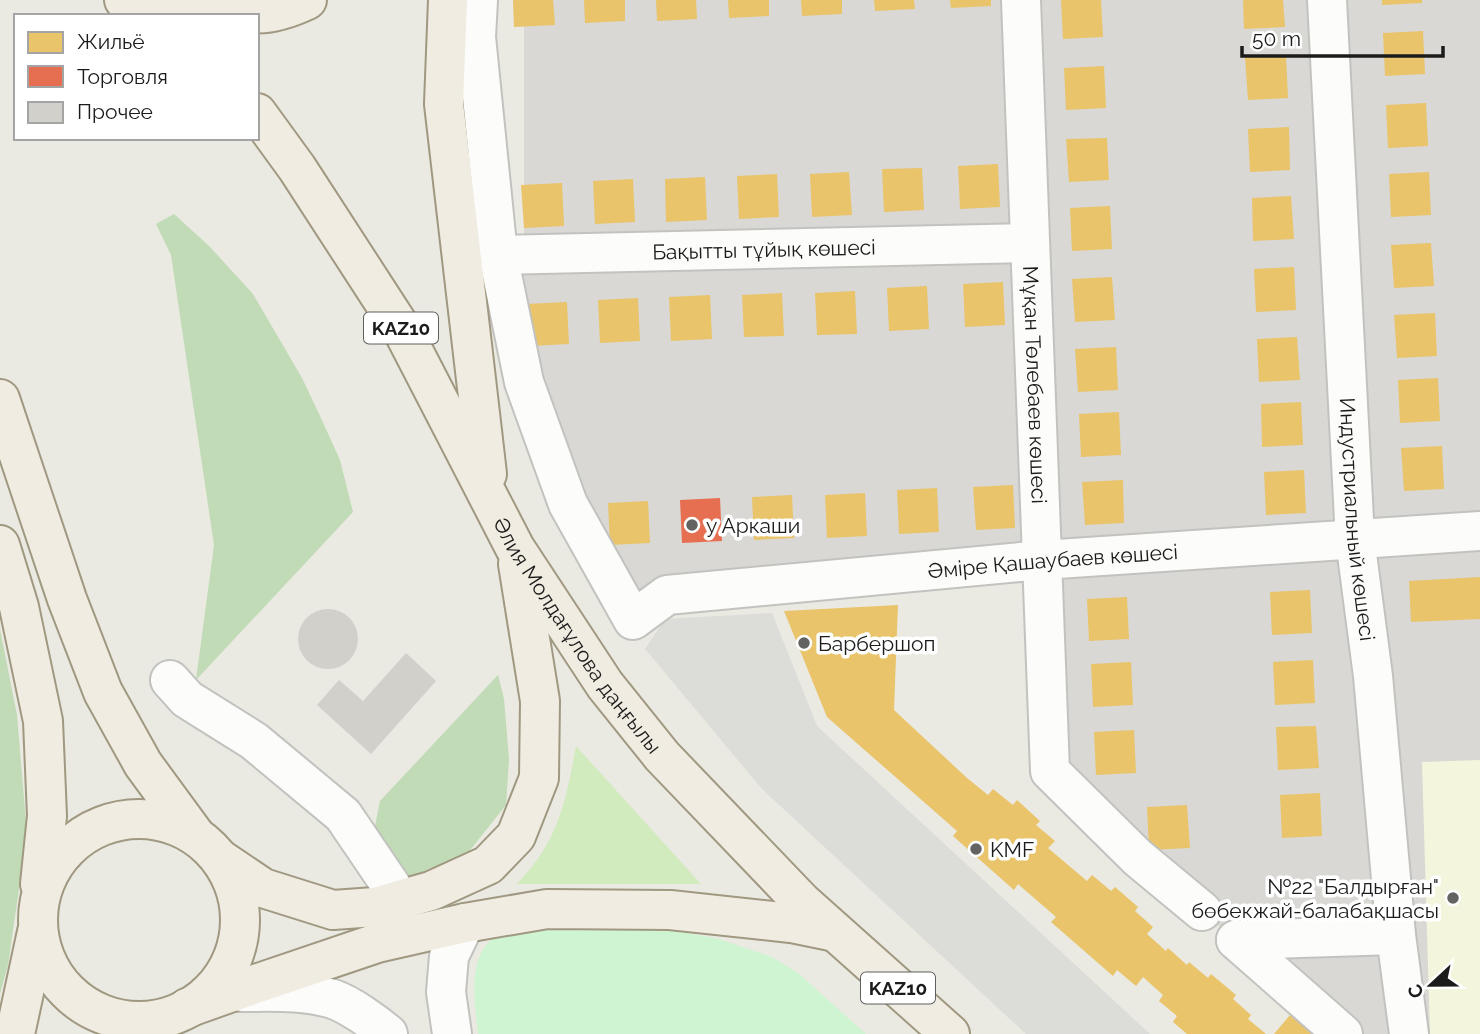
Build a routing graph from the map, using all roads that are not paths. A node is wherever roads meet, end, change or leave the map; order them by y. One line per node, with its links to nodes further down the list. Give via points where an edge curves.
1 (124, 0): 9 (main road)
2 (171, 0): 10 (main road)
3 (209, 0): 4 (main road, via 245,14 273,12)
4 (307, 0)
5 (448, 0): 17 (main road, via 444,104)
6 (478, 0): 15 (street, via 476,37)
7 (1021, 0): 14 (street, Мұқан Төлебаев көшесі)
8 (1327, 0): 19 (street, Индустриальный көшесі)
9 (140, 14)
10 (182, 14)
11 (259, 116): 13 (main road, KAZ10)
12 (259, 130): 13 (main road, KAZ10)
13 (297, 168): 17 (main road, Әлия Молдағұлова даңғылы / KAZ10, via 404,333)
14 (1030, 243): 15 (street, Бақытты тұйық көшесі); 22 (street, Мұқан Төлебаев көшесі)
15 (498, 255): 22 (street, Әміре Қашаубаев көшесі, via 524,382 568,504 633,620 667,594)
16 (0, 398): 24 (main road, via 103,692 143,764)
17 (490, 497): 21 (main road, Әлия Молдағұлова даңғылы / KAZ10)
18 (1480, 531): 19 (street, Әміре Қашаубаев көшесі)
19 (1355, 540): 22 (street, Әміре Қашаубаев көшесі); 30 (street, Индустриальный көшесі, via 1373,676)
20 (0, 545): 27 (main road, via 19,607 43,721 47,816)
21 (515, 548): 25 (main road, via 540,701 539,778 516,836 488,865); 29 (main road, Әлия Молдағұлова даңғылы / KAZ10, via 605,685 662,756 802,902)
22 (1042, 560): 26 (street, Мұқан Төлебаев көшесі, via 1050,771 1138,858)
23 (170, 680): 25 (street, via 187,699 254,741 343,816)
24 (208, 847): 25 (main road, via 262,888 333,910); 27 (main road, via 163,821 128,818 97,827 70,844 50,869); 32 (main road, via 236,890 241,925 233,959 215,989)
25 (400, 900)
26 (1202, 911)
27 (38, 916): 32 (main road, via 46,963 64,990 89,1010 120,1021); 33 (main road)
28 (465, 923): 29 (main road, via 547,909 670,910); 31 (main road, via 377,943); 35 (street, via 449,956 446,992)
29 (837, 932): 36 (main road, Әлия Молдағұлова даңғылы / KAZ10)
30 (1396, 935): 37 (street, via 1236,940); 38 (street, Индустриальный көшесі)
31 (232, 992): 32 (main road); 34 (street, via 298,992 335,1000)
32 (160, 1021)
33 (15, 1034)
34 (388, 1034)
35 (452, 1034)
36 (950, 1034)
37 (1343, 1034)
38 (1409, 1034)

